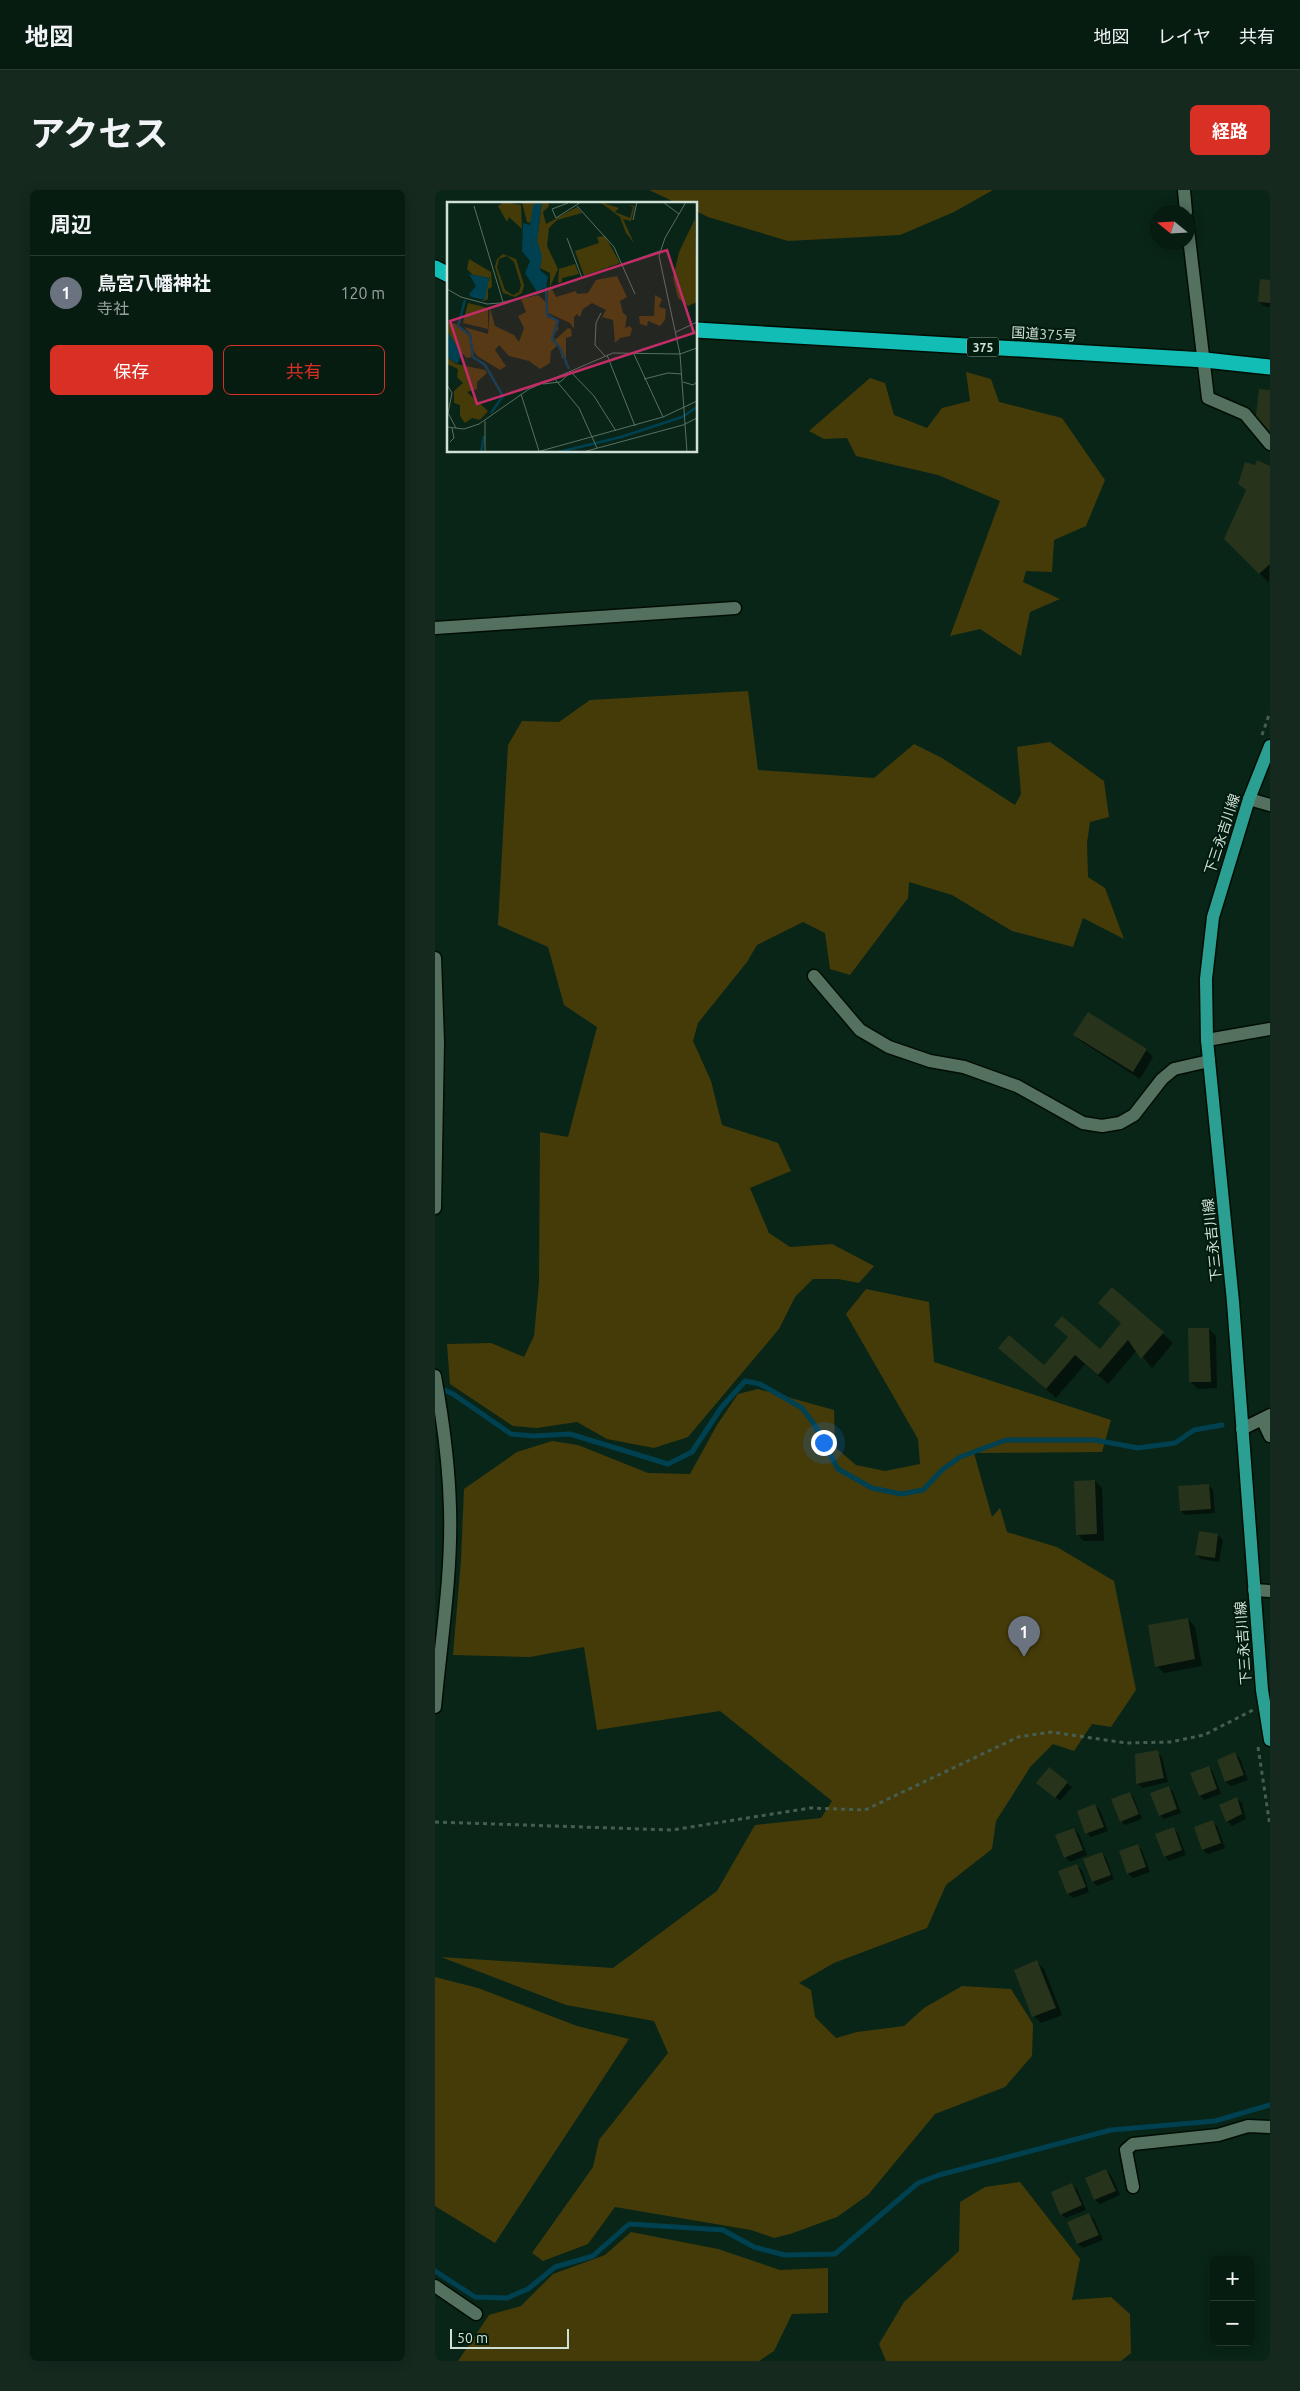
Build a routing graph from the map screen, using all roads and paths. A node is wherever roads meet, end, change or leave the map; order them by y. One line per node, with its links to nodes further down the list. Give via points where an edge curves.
1 (1183, 190): 2 (street)
2 (1185, 205)
3 (1191, 250): 7 (street)
4 (435, 268): 5 (highway)
5 (447, 274)
6 (697, 330): 7 (highway, 国道375号 / 375)
7 (1205, 360): 8 (highway, 国道375号 / 375); 9 (street, via 1208,398 1245,414)
8 (1270, 367)
9 (1270, 444)
10 (735, 608): 11 (street)
11 (435, 628)
12 (1270, 746): 13 (main road, 下三永吉川線)
13 (1249, 799): 14 (street); 18 (main road, 下三永吉川線, via 1213,917 1206,979)
14 (1270, 805)
15 (435, 958): 19 (street)
16 (814, 976): 20 (street, via 860,1030 889,1047 930,1061 964,1067 1017,1086 1083,1123 1102,1126 1120,1123 1134,1115 1162,1078 1174,1068)
17 (1270, 1029): 18 (street)
18 (1207, 1040): 20 (main road, 下三永吉川線)
19 (437, 1042): 21 (street)
20 (1209, 1062): 24 (main road, 下三永吉川線)
21 (435, 1208)
22 (435, 1376): 29 (street, via 450,1509 450,1543)
23 (1266, 1417): 24 (street); 25 (street)
24 (1242, 1429): 26 (main road, 下三永吉川線)
25 (1270, 1436)
26 (1254, 1590): 27 (street); 28 (main road, 下三永吉川線)
27 (1270, 1591)
28 (1264, 1705): 30 (main road, 下三永吉川線); 32 (path, via 1204,1735 1170,1742 1126,1743 1051,1732 1018,1736 865,1810 810,1808 672,1830)
29 (435, 1707)
30 (1269, 1721): 31 (main road, 下三永吉川線)
31 (1270, 1740)
32 (435, 1822)
33 (1270, 2127): 34 (street, via 1248,2126 1218,2135 1133,2144 1127,2150)
34 (1133, 2187)
35 (435, 2286): 36 (street)
36 (476, 2314)

